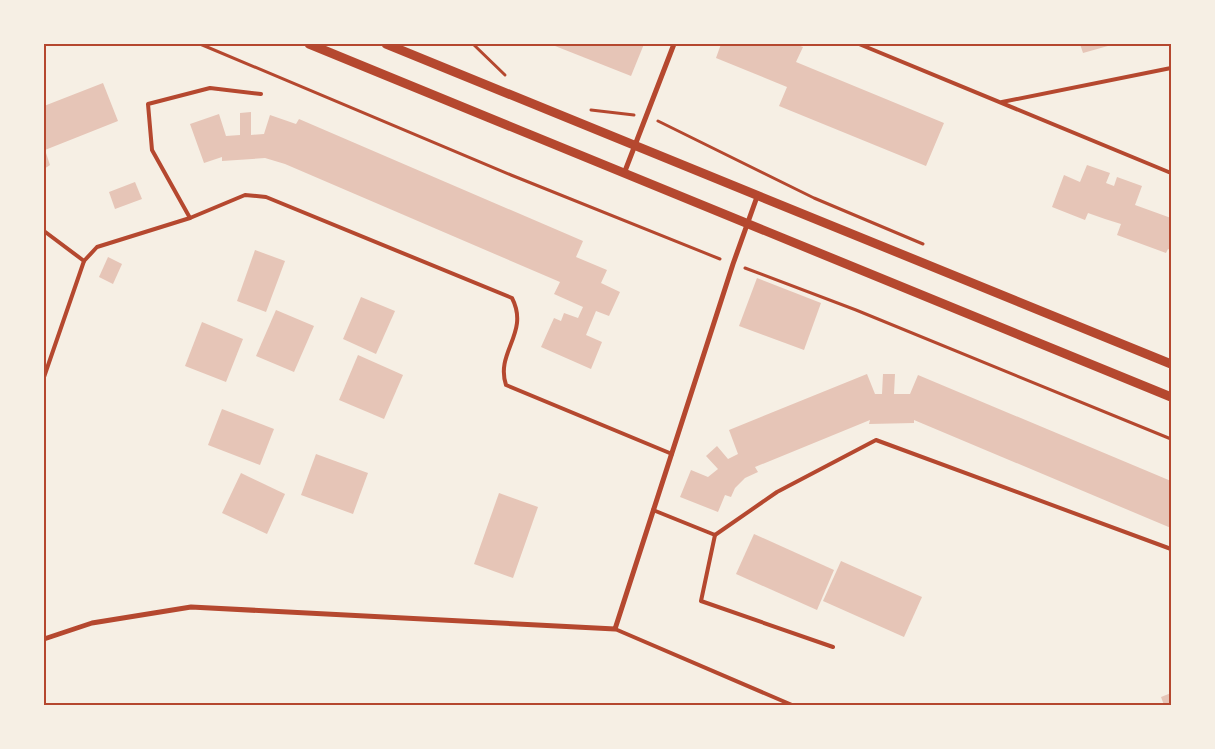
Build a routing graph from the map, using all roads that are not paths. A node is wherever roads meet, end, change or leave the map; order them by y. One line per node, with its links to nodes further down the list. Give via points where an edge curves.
1 (309, 44): 9 (street)
2 (386, 44): 8 (street)
3 (674, 44): 8 (street)
4 (858, 44): 7 (lane)
5 (1171, 68): 7 (lane)
6 (261, 94): 12 (lane, via 210,88 148,104 152,150)
7 (1002, 102): 10 (lane)
8 (636, 145): 9 (street); 11 (street)
9 (625, 171): 13 (street)
10 (1171, 173)
11 (758, 194): 13 (street); 16 (street)
12 (190, 218): 15 (lane, via 97,247); 19 (lane, via 245,195 266,197 512,298 518,311 517,328 505,361 503,375 506,385)
13 (748, 223): 18 (street); 19 (street)
14 (44, 231): 15 (lane)
15 (84, 261): 17 (lane)
16 (1171, 364)
17 (44, 378)
18 (1171, 397)
19 (672, 454): 20 (street)
20 (653, 510): 21 (lane); 23 (street)
21 (715, 535): 22 (lane, via 777,492 876,440); 25 (lane, via 701,601)
22 (1171, 549)
23 (615, 629): 24 (street, via 191,607 92,623); 26 (lane)
24 (44, 639)
25 (833, 647)
26 (792, 705)

